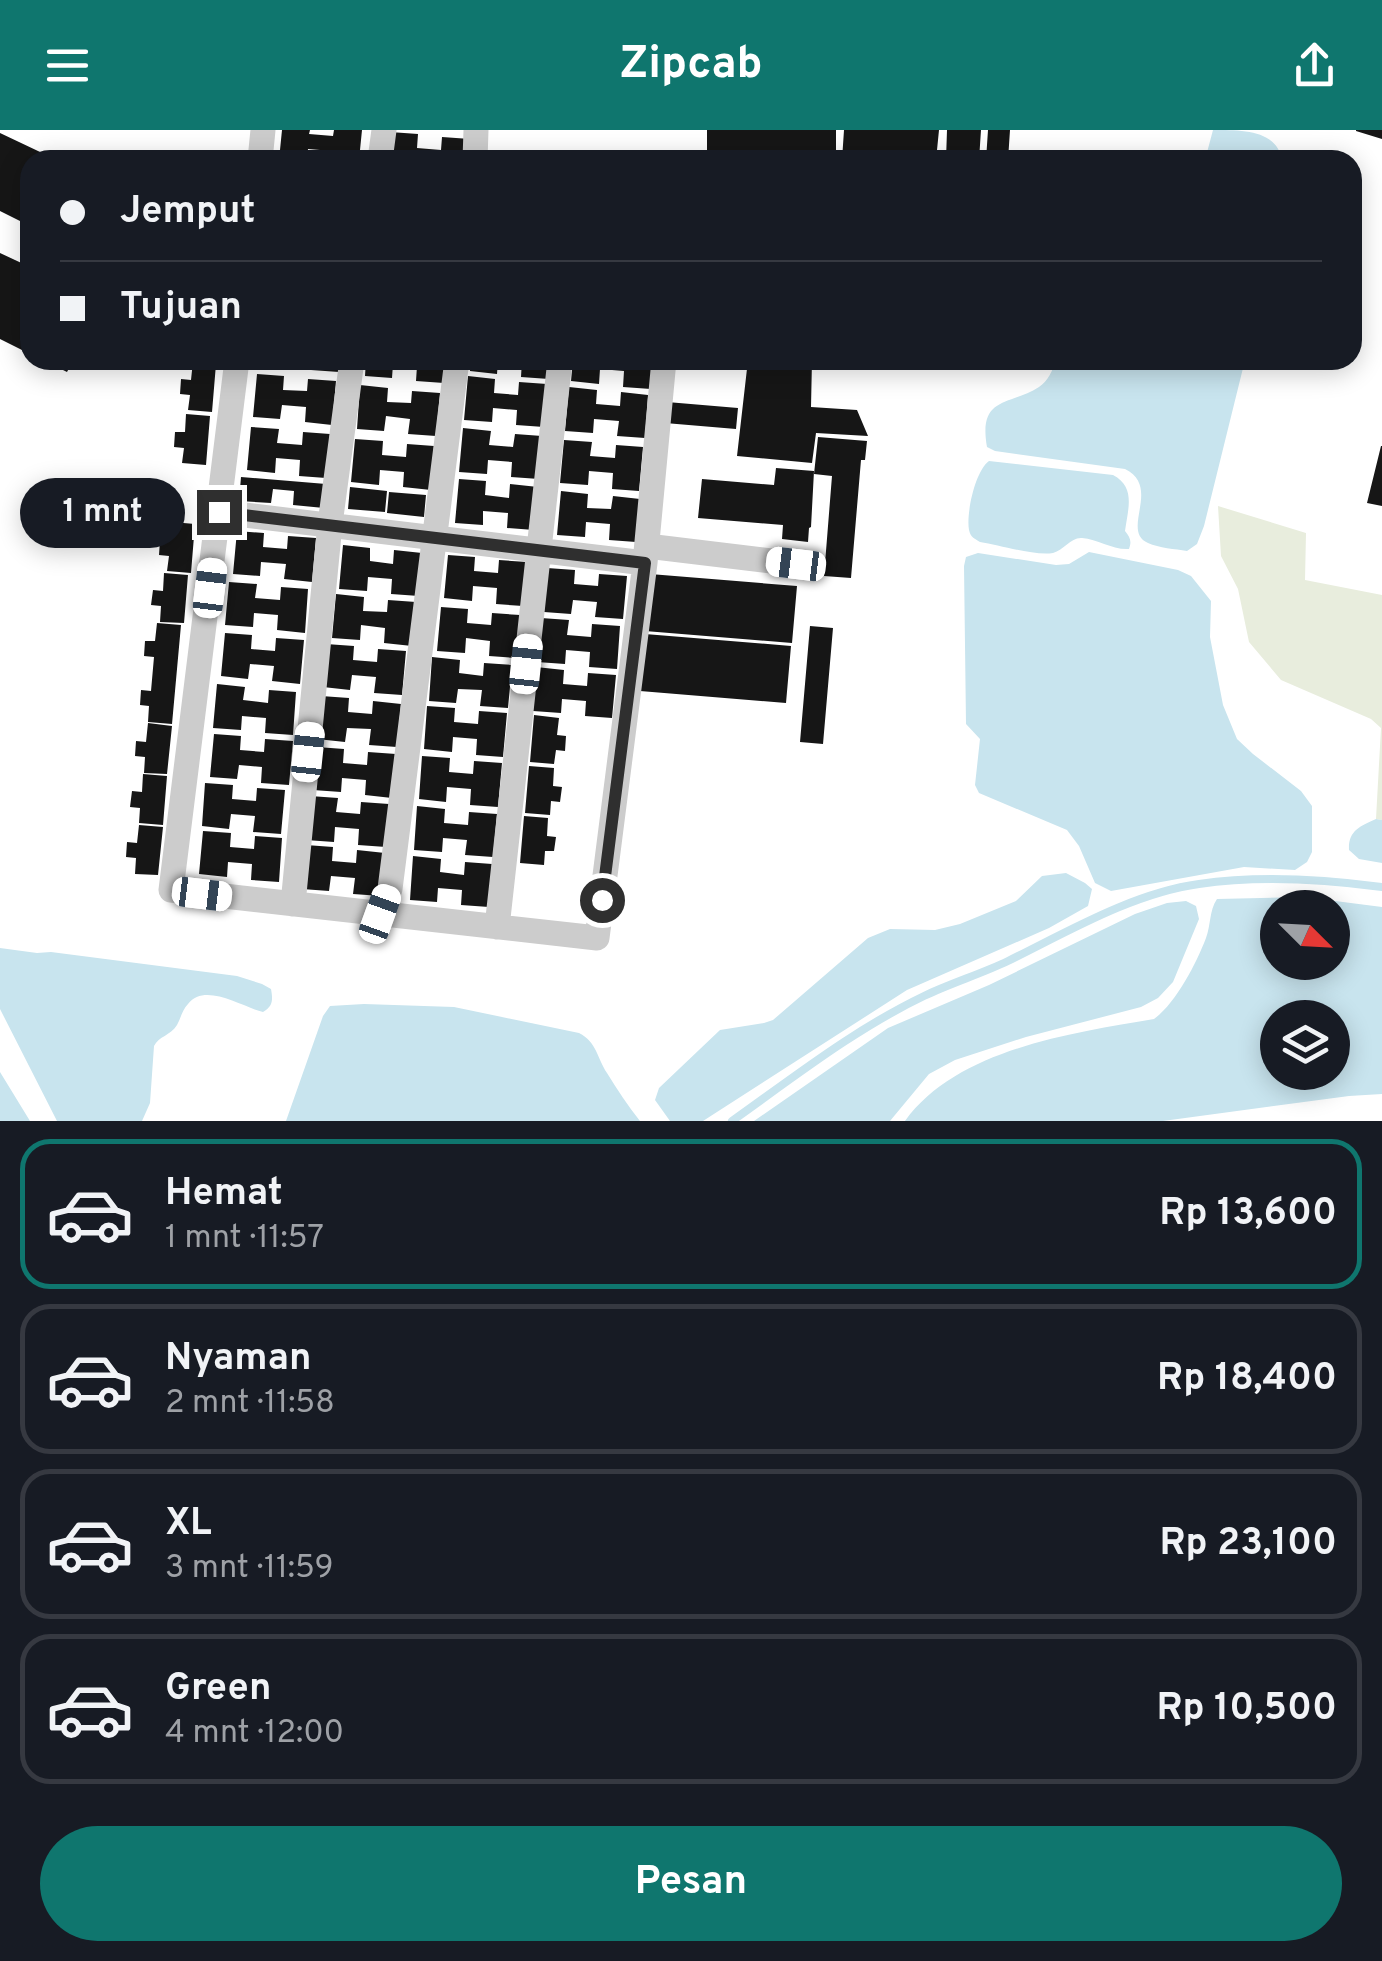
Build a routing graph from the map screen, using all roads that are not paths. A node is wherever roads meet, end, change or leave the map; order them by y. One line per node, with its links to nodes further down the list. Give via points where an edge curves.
1 (235, 370): 6 (street)
2 (351, 370): 7 (street)
3 (456, 370): 8 (street)
4 (559, 370): 9 (street)
5 (663, 370): 10 (street)
6 (219, 512): 7 (street); 12 (street, via 171,890)
7 (330, 524): 8 (street); 12 (street)
8 (435, 536): 9 (street); 13 (street, via 390,889)
9 (538, 551): 10 (street); 14 (street)
10 (646, 554): 11 (street); 14 (street, via 596,938)
11 (796, 564)
12 (293, 904): 13 (street)
13 (380, 914): 14 (street)
14 (497, 927)

